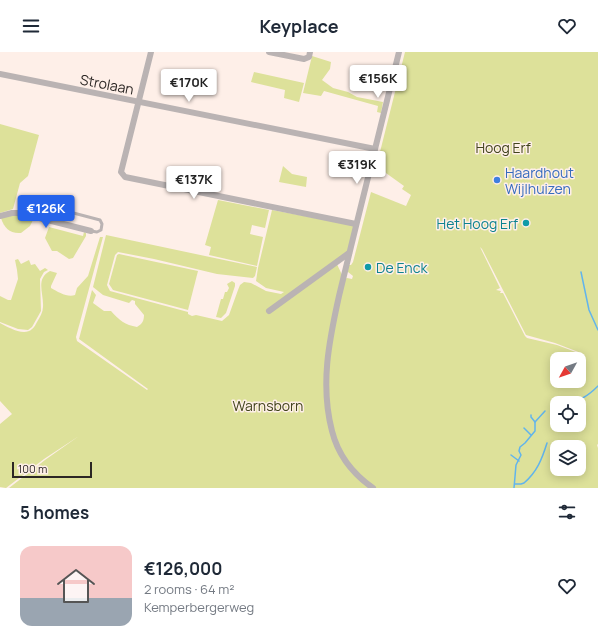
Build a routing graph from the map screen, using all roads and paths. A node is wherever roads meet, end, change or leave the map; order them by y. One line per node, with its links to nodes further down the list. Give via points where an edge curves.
1 (151, 52): 6 (street)
2 (269, 52): 4 (street, via 304,59)
3 (399, 52): 7 (street)
4 (309, 55)
5 (0, 74): 6 (street, Strolaan)
6 (138, 102): 7 (street, Strolaan); 10 (street, via 121,172 125,177)
7 (375, 149): 10 (street)
8 (0, 216): 9 (street, via 16,212)
9 (36, 216): 11 (street); 11 (lane, via 47,206 100,220 100,231)
10 (356, 224): 12 (street)
11 (91, 231)
12 (349, 252): 13 (street); 14 (street)
13 (335, 263): 14 (street); 15 (street)
14 (345, 273): 16 (street, via 326,363 329,412 341,456 360,478)
15 (269, 311)
16 (373, 488)

